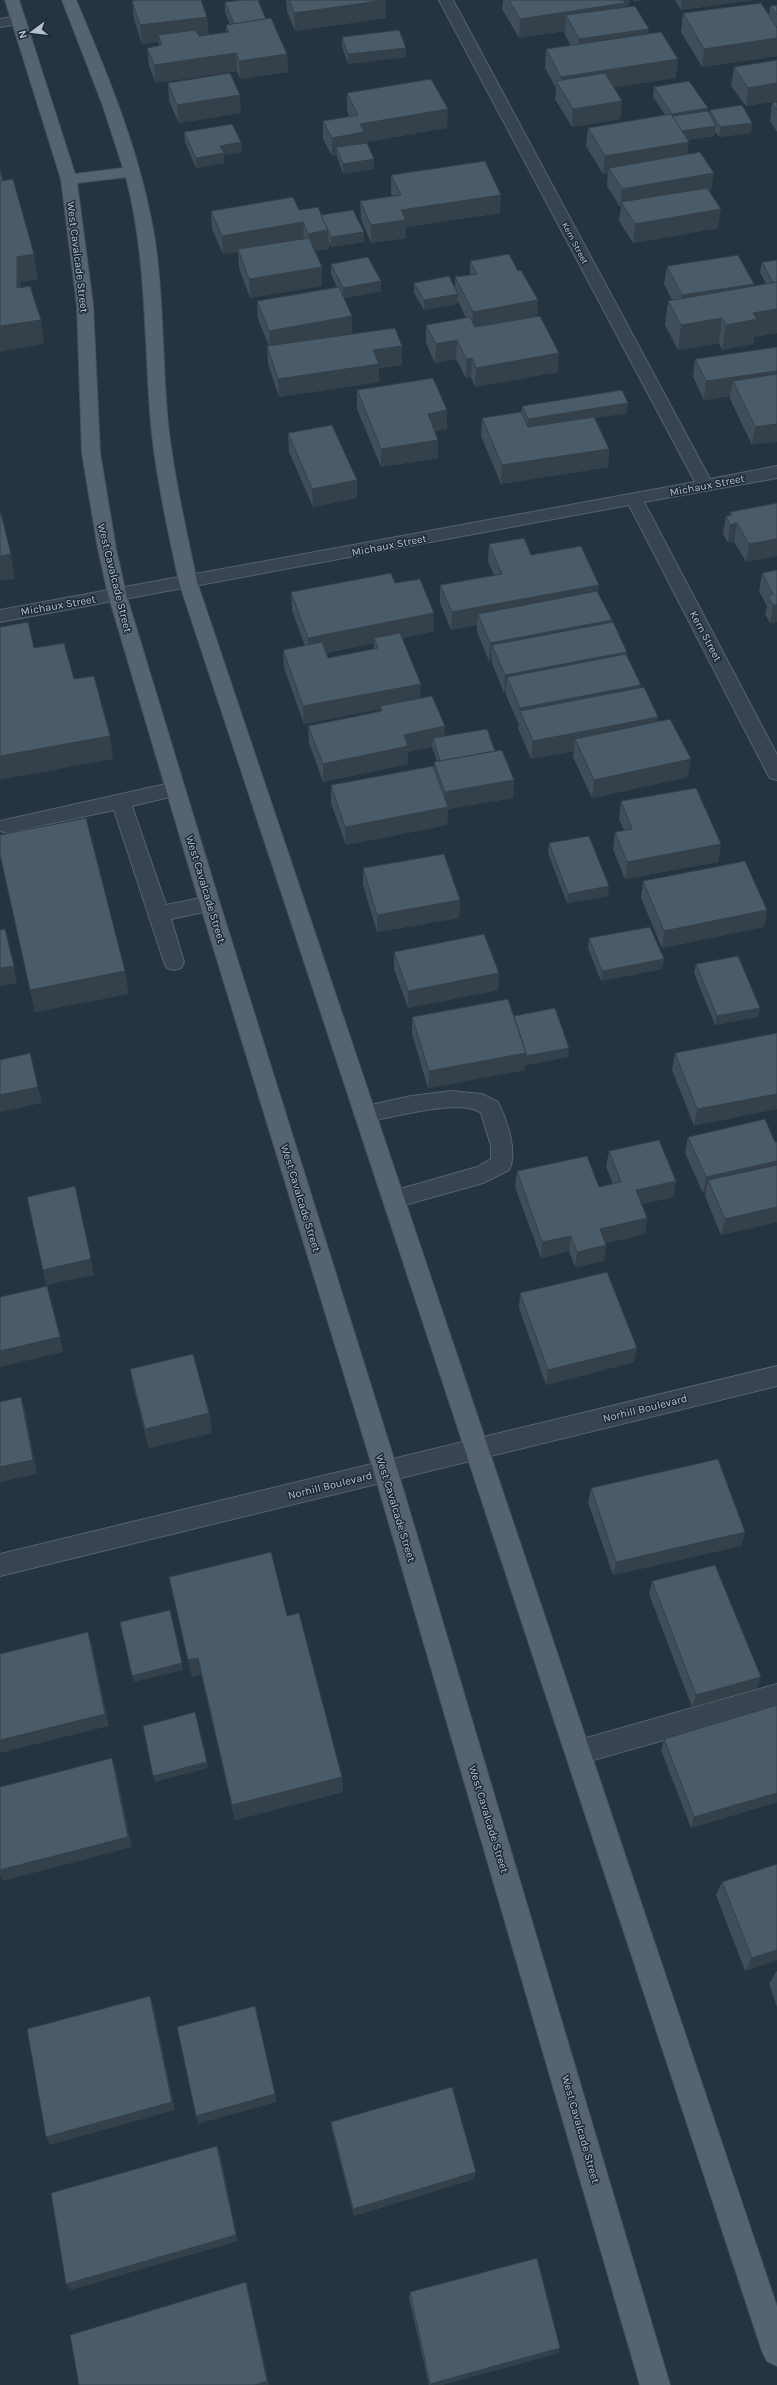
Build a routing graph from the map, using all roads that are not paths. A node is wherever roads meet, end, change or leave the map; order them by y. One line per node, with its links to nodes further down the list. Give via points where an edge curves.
1 (12, 0): 4 (main road, West Cavalcade Street)
2 (69, 0): 5 (main road, via 102,83)
3 (446, 0): 8 (street, Kern Street)
4 (9, 22): 6 (main road, West Cavalcade Street)
5 (132, 172): 6 (main road); 10 (main road, via 149,251 160,424 168,488)
6 (68, 179): 11 (main road, West Cavalcade Street, via 85,305 92,453 99,508)
7 (777, 472): 8 (street, Michaux Street)
8 (705, 485): 9 (street, Michaux Street)
9 (634, 499): 10 (street, Michaux Street); 13 (street, Kern Street)
10 (188, 582): 11 (street, Michaux Street); 20 (main road)
11 (117, 594): 12 (street, Michaux Street); 14 (main road, West Cavalcade Street)
12 (0, 616)
13 (777, 773)
14 (175, 789): 15 (street); 17 (main road, West Cavalcade Street)
15 (121, 801): 16 (street); 18 (street)
16 (7, 826)
17 (210, 904): 18 (street); 24 (main road, West Cavalcade Street)
18 (158, 914): 19 (street)
19 (174, 962)
20 (365, 1114): 21 (main road); 21 (street, via 418,1103 460,1099 482,1102 490,1108 504,1154 501,1164 483,1174)
21 (394, 1198): 23 (main road)
22 (777, 1376): 23 (street, Norhill Boulevard)
23 (478, 1449): 24 (street, Norhill Boulevard); 27 (main road)
24 (386, 1472): 25 (street, Norhill Boulevard); 29 (main road, West Cavalcade Street)
25 (0, 1565)
26 (777, 1696): 27 (street)
27 (579, 1752): 28 (main road)
28 (777, 2351)
29 (655, 2385)

